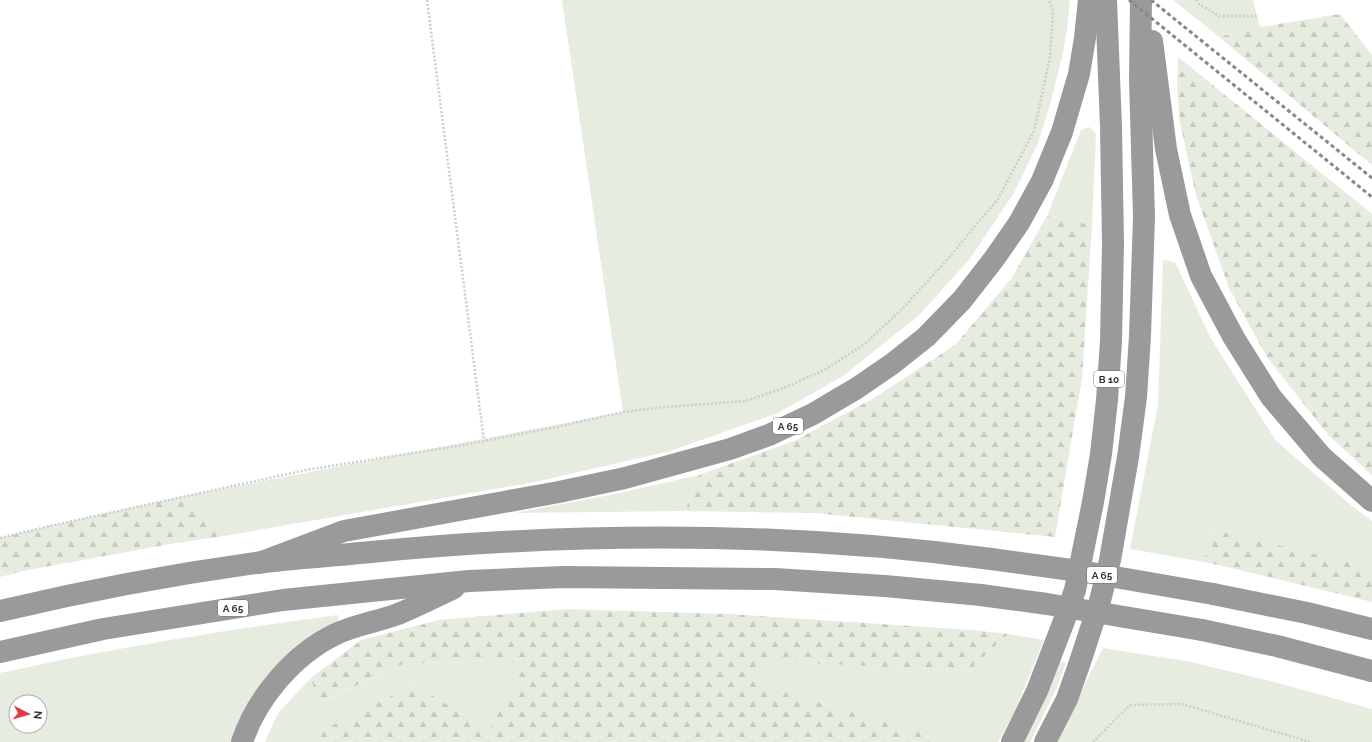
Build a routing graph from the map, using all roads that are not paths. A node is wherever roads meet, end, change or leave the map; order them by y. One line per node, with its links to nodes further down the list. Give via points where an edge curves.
1 (1089, 0): 6 (highway, A 65, via 1079,74 1062,132 1042,181 1019,222 962,300 926,337 892,364 813,414 723,451 625,478 344,531)
2 (1106, 0): 13 (highway, B 10, via 1113,244 1111,348 1101,454 1074,590 1037,691)
3 (1141, 0): 14 (highway, B 10, via 1140,80 1144,217 1136,396 1112,554 1100,601 1067,699)
4 (1148, 0): 5 (highway, via 1166,149 1180,215 1201,276 1234,338 1271,397 1322,457)
5 (1372, 502)
6 (259, 563): 8 (highway, A 65, via 104,588); 9 (highway, A 65, bridge, via 444,545 556,539 799,541 930,552 1086,572 1213,594)
7 (469, 581): 10 (highway, A 65, via 283,600 103,629); 11 (highway, A 65, bridge, via 564,577 767,579 878,585 981,595 1202,630 1277,646); 12 (highway, A 65, via 397,614 363,623 334,635 313,648 271,688 256,710)
8 (0, 611)
9 (1372, 629)
10 (0, 652)
11 (1372, 671)
12 (242, 742)
13 (1012, 742)
14 (1045, 742)

